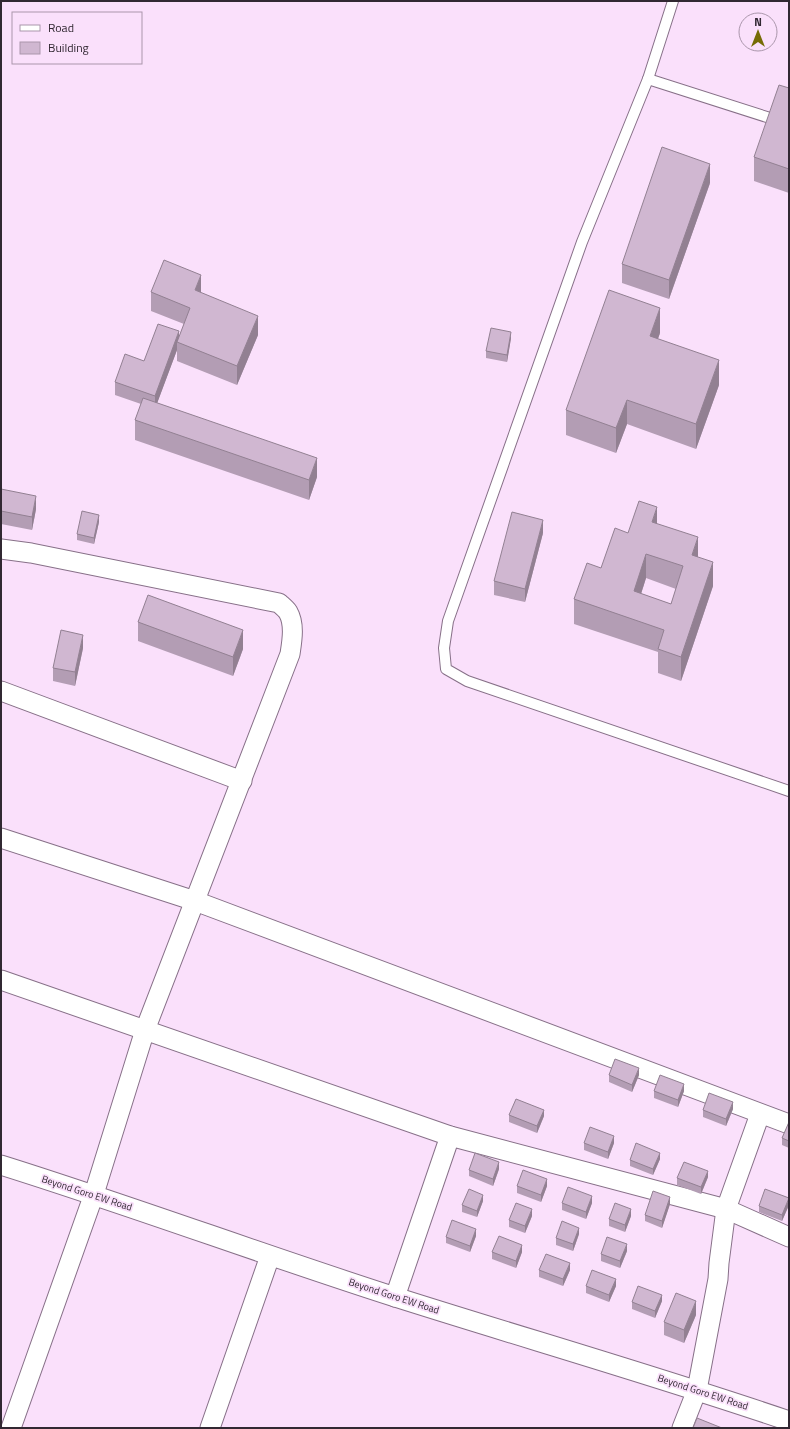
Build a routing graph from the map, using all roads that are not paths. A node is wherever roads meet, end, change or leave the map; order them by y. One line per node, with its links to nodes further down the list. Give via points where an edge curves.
1 (673, 1): 2 (lane)
2 (648, 79): 3 (lane); 7 (lane, via 582,242 448,621 444,648 446,669 467,681)
3 (770, 118)
4 (1, 549): 6 (street, via 279,603 288,611 293,637 290,654)
5 (1, 691): 6 (street)
6 (242, 781): 9 (street)
7 (789, 791)
8 (1, 838): 9 (street)
9 (195, 901): 11 (street); 12 (street)
10 (1, 980): 11 (street)
11 (146, 1030): 14 (street); 16 (street)
12 (760, 1114): 13 (street); 17 (street)
13 (789, 1124)
14 (450, 1136): 17 (street); 20 (street)
15 (1, 1165): 16 (street, Beyond Goro EW Road)
16 (94, 1194): 19 (street, Beyond Goro EW Road); 23 (street)
17 (726, 1209): 18 (street); 21 (street, via 718,1279)
18 (789, 1237)
19 (270, 1256): 20 (street, Beyond Goro EW Road); 24 (street)
20 (395, 1297): 21 (street, Beyond Goro EW Road)
21 (698, 1390): 22 (street, Beyond Goro EW Road); 25 (street)
22 (789, 1421)
23 (10, 1428)
24 (210, 1428)
25 (682, 1428)

